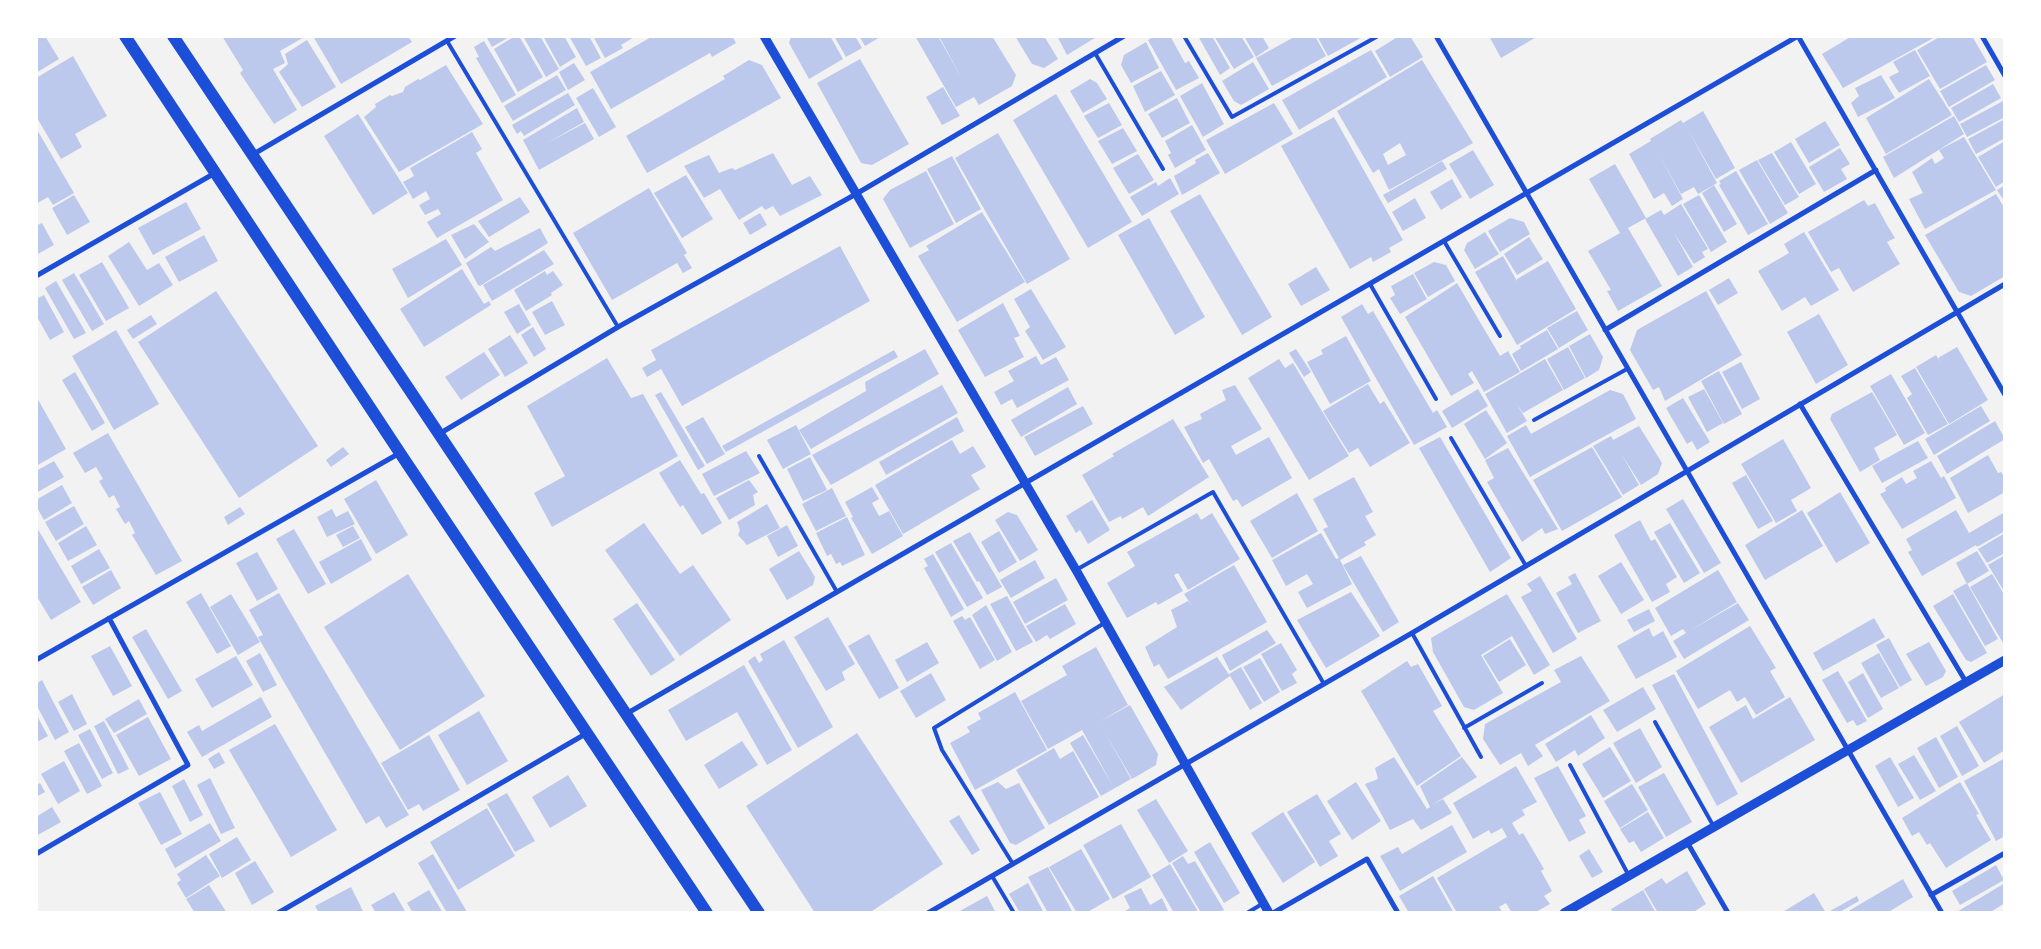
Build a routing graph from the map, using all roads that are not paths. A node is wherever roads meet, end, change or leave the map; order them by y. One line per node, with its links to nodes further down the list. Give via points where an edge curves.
1 (125, 36): 17 (main road)
2 (173, 36): 14 (main road)
3 (455, 36): 11 (street)
4 (764, 36): 19 (street)
5 (1124, 36): 12 (street)
6 (1184, 36): 7 (lane, via 1232,117)
7 (1378, 36)
8 (1436, 36): 18 (street)
9 (1798, 36): 16 (street); 18 (street)
10 (1982, 36): 13 (street)
11 (448, 41): 14 (street); 25 (lane)
12 (1095, 53): 15 (lane); 19 (street)
13 (2005, 76)
14 (251, 155): 33 (main road)
15 (1163, 169)
16 (1876, 170): 24 (street); 26 (street)
17 (215, 173): 21 (street); 35 (main road)
18 (1526, 193): 20 (street); 26 (street)
19 (856, 194): 25 (street); 38 (street)
20 (1444, 241): 22 (street); 27 (lane)
21 (36, 276)
22 (1370, 284): 30 (lane); 38 (street)
23 (2005, 284): 24 (street)
24 (1957, 310): 29 (street); 31 (street)
25 (618, 328): 33 (street)
26 (1605, 330): 28 (street)
27 (1500, 336)
28 (1627, 369): 32 (lane); 37 (street)
29 (2005, 395)
30 (1436, 399)
31 (1800, 404): 37 (street); 47 (street)
32 (1534, 420)
33 (439, 435): 50 (main road)
34 (1451, 438): 39 (lane)
35 (400, 453): 42 (street); 53 (main road)
36 (759, 456): 41 (lane)
37 (1687, 472): 39 (street); 54 (street)
38 (1024, 485): 40 (street); 41 (street)
39 (1526, 566): 44 (street)
40 (1076, 570): 43 (street); 49 (lane, via 1213,492)
41 (837, 592): 50 (street)
42 (109, 618): 45 (street); 61 (street, via 188,765)
43 (1106, 622): 56 (street); 62 (lane, via 934,728 942,750)
44 (1412, 633): 49 (street); 52 (lane)
45 (36, 660)
46 (2005, 660): 47 (street)
47 (1966, 682): 54 (street)
48 (1542, 683): 52 (lane)
49 (1324, 684): 56 (street)
50 (626, 714): 69 (main road)
51 (1655, 722): 58 (lane)
52 (1464, 728): 55 (lane)
53 (588, 733): 67 (street); 68 (main road)
54 (1847, 750): 58 (street); 65 (street)
55 (1481, 757)
56 (1186, 764): 62 (street); 66 (street)
57 (1570, 765): 64 (lane)
58 (1714, 827): 59 (street)
59 (1687, 842): 64 (street); 76 (street)
60 (2005, 853): 65 (street)
61 (36, 854)
62 (1013, 864): 63 (street)
63 (992, 876): 70 (street); 71 (lane)
64 (1629, 876): 75 (street)
65 (1931, 895): 77 (street)
66 (1264, 903): 72 (lane); 73 (street)
67 (278, 913)
68 (707, 913)
69 (759, 913)
70 (928, 913)
71 (1014, 913)
72 (1247, 913)
73 (1271, 913): 74 (street, via 1367,859)
74 (1398, 913)
75 (1564, 913)
76 (1728, 913)
77 (1942, 913)

